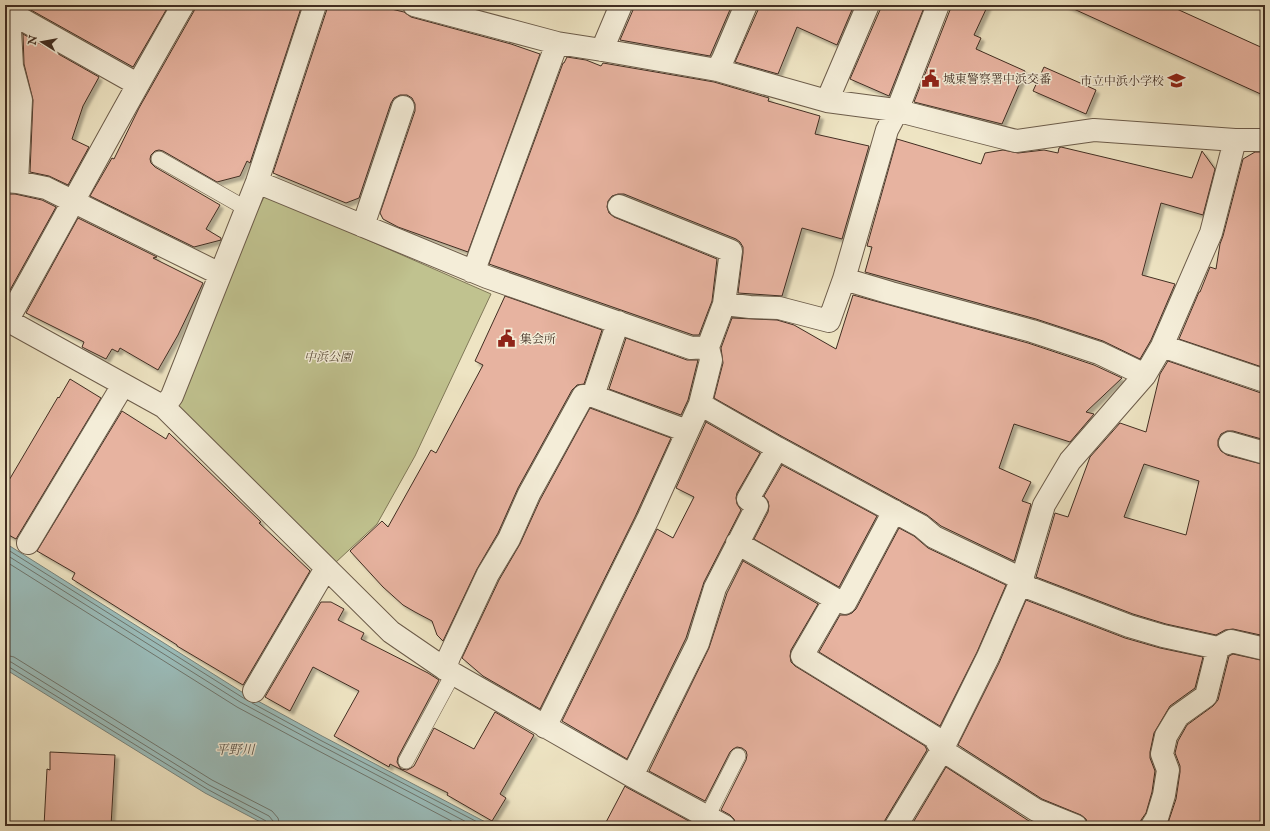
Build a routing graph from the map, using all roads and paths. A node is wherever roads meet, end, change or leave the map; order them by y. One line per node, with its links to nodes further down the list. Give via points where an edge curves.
1 (183, 5): 13 (street)
2 (315, 5): 21 (street)
3 (414, 5): 9 (street)
4 (621, 5): 11 (street)
5 (746, 5): 12 (street)
6 (868, 5): 14 (street)
7 (938, 5): 16 (street)
8 (8, 8): 13 (street); 20 (street, via 12,66 21,100)
9 (475, 12): 10 (street)
10 (557, 43): 11 (street); 26 (street, via 477,262)
11 (602, 50): 12 (street)
12 (717, 70): 14 (street)
13 (137, 84): 22 (street)
14 (827, 101): 16 (street)
15 (403, 107): 25 (street)
16 (896, 111): 17 (street, via 1016,141 1094,130); 28 (street, via 887,130)
17 (1235, 140): 18 (street); 32 (street, via 1211,233)
18 (1265, 140)
19 (160, 159): 24 (lane)
20 (11, 181): 22 (street, via 46,188)
21 (257, 182): 24 (street); 25 (street)
22 (74, 202): 27 (street); 30 (street)
23 (620, 206): 29 (street, via 731,251)
24 (246, 209): 27 (street)
25 (363, 226): 26 (street)
26 (471, 271): 31 (street)
27 (220, 274): 39 (street, via 172,396)
28 (844, 279): 29 (street, via 829,322 779,308); 34 (street, via 1032,331 1099,353)
29 (724, 304): 33 (street)
30 (6, 320): 36 (street)
31 (618, 322): 33 (street, via 691,348); 37 (street)
32 (1162, 346): 34 (street); 35 (street)
33 (708, 347): 38 (street, via 711,360)
34 (1145, 375): 48 (street, via 1070,461 1044,505)
35 (1265, 381)
36 (124, 385): 39 (street); 45 (street)
37 (593, 396): 40 (street); 52 (street, via 583,396 529,494 509,539 488,574 450,657)
38 (700, 404): 40 (street); 42 (street)
39 (164, 408): 47 (street)
40 (687, 431): 54 (street, via 648,519)
41 (1230, 444): 43 (street)
42 (777, 448): 44 (street); 46 (street, via 748,499 758,506)
43 (1265, 453)
44 (894, 511): 48 (street, via 921,526 934,537); 49 (street, via 845,603)
45 (28, 543)
46 (737, 543): 49 (street); 58 (street, via 715,588 698,643)
47 (326, 568): 52 (street, via 391,632); 53 (street)
48 (1022, 579): 50 (street, via 1027,587 1128,626); 55 (street, via 988,657)
49 (835, 599): 55 (street, via 802,656 934,737)
50 (1218, 648): 51 (street, via 1230,641); 62 (street, via 1206,696 1178,716 1166,736 1162,754 1168,770 1164,796)
51 (1265, 649)
52 (449, 672): 54 (street); 57 (lane)
53 (254, 691)
54 (545, 727): 58 (street)
55 (942, 750): 60 (street); 61 (street, via 1036,810)
56 (738, 756): 59 (lane)
57 (406, 761)
58 (632, 776): 59 (street)
59 (716, 822)
60 (896, 826)
61 (1076, 826)
62 (1152, 826)

